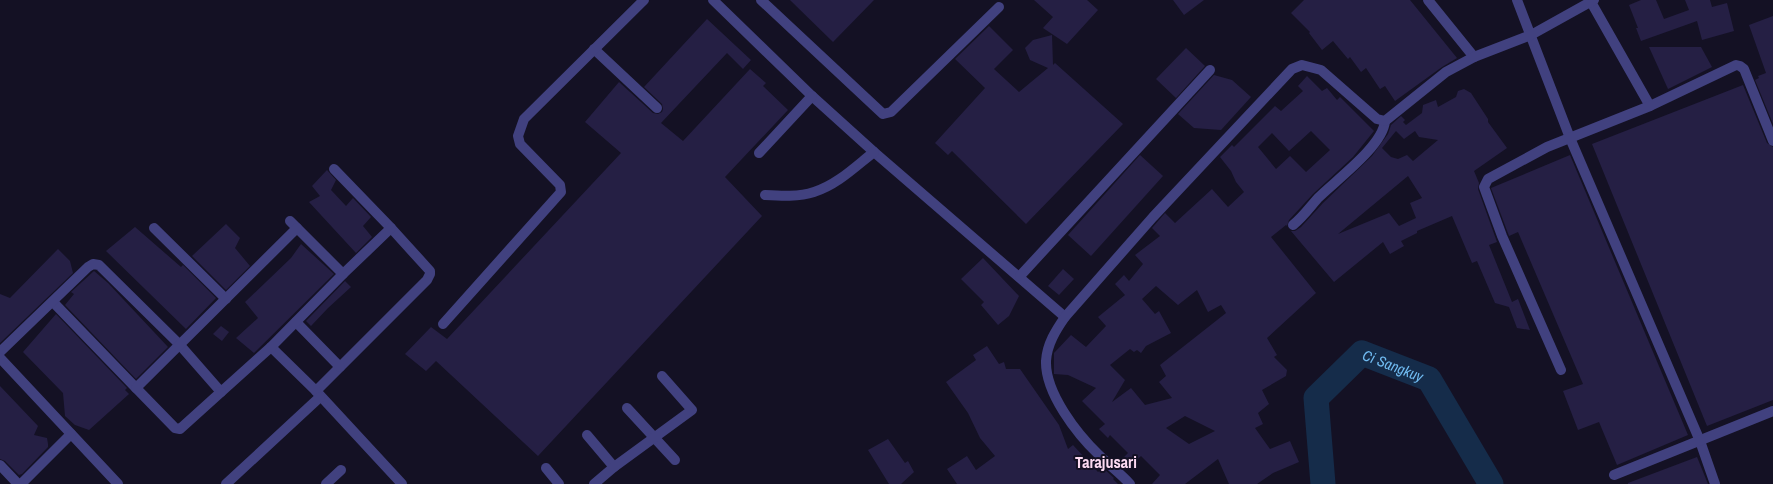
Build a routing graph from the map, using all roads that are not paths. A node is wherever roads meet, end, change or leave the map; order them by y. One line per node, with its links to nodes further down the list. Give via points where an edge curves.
1 (644, 0): 9 (street)
2 (713, 0): 12 (street)
3 (761, 0): 7 (street, via 883,114 891,112)
4 (1428, 0): 10 (street)
5 (1517, 0): 8 (street)
6 (1593, 1): 8 (street); 13 (street)
7 (999, 7)
8 (1531, 34): 10 (street); 16 (street)
9 (594, 49): 14 (street); 31 (street, via 524,118 518,136 520,144 560,185 561,192)
10 (1474, 57): 15 (street, via 1446,72)
11 (1210, 70): 26 (street)
12 (812, 96): 18 (street); 19 (street)
13 (1650, 106): 16 (street); 17 (street, via 1736,65 1740,66 1744,69)
14 (657, 108)
15 (1385, 122): 22 (street, via 1372,147); 29 (street, via 1377,119 1321,70 1302,65 1292,69 1153,217)
16 (1570, 138): 37 (street, via 1496,174 1488,179 1484,187 1502,236); 47 (street)
17 (1773, 141)
18 (874, 152): 21 (street, via 836,182 814,192 786,197); 26 (street)
19 (759, 153)
20 (334, 169): 24 (street)
21 (765, 195)
22 (1293, 225)
23 (154, 228): 27 (street)
24 (392, 228): 25 (street); 36 (street, via 428,268 430,274 427,280)
25 (343, 274): 27 (street, via 294,225); 30 (street)
26 (1020, 276): 29 (street)
27 (226, 299): 32 (street)
28 (53, 302): 32 (street, via 90,265 99,265); 34 (street); 39 (street)
29 (1065, 317): 61 (street, via 1049,346 1046,362 1050,382 1059,405 1075,430)
30 (296, 322): 33 (street); 36 (street)
31 (443, 324)
32 (179, 344): 39 (street); 40 (street)
33 (271, 347): 40 (street); 41 (street)
34 (0, 352)
35 (0, 358): 44 (street)
36 (340, 367): 41 (street)
37 (1561, 370)
38 (662, 376): 46 (street, via 692,410)
39 (136, 388): 40 (street, via 180,429)
40 (221, 392)
41 (318, 394): 56 (street); 58 (street)
42 (627, 408): 46 (street)
43 (1773, 410): 47 (street)
44 (71, 434): 54 (street); 55 (street)
45 (587, 435): 50 (street)
46 (655, 438): 48 (street); 50 (street)
47 (1700, 441): 53 (street); 62 (street)
48 (675, 460)
49 (0, 465): 54 (street)
50 (614, 467): 60 (street)
51 (546, 468): 59 (street)
52 (341, 470): 57 (street)
53 (1614, 474)
54 (20, 484)
55 (118, 484)
56 (226, 484)
57 (326, 484)
58 (402, 484)
59 (559, 484)
60 (594, 484)
61 (1130, 484)
62 (1715, 484)

